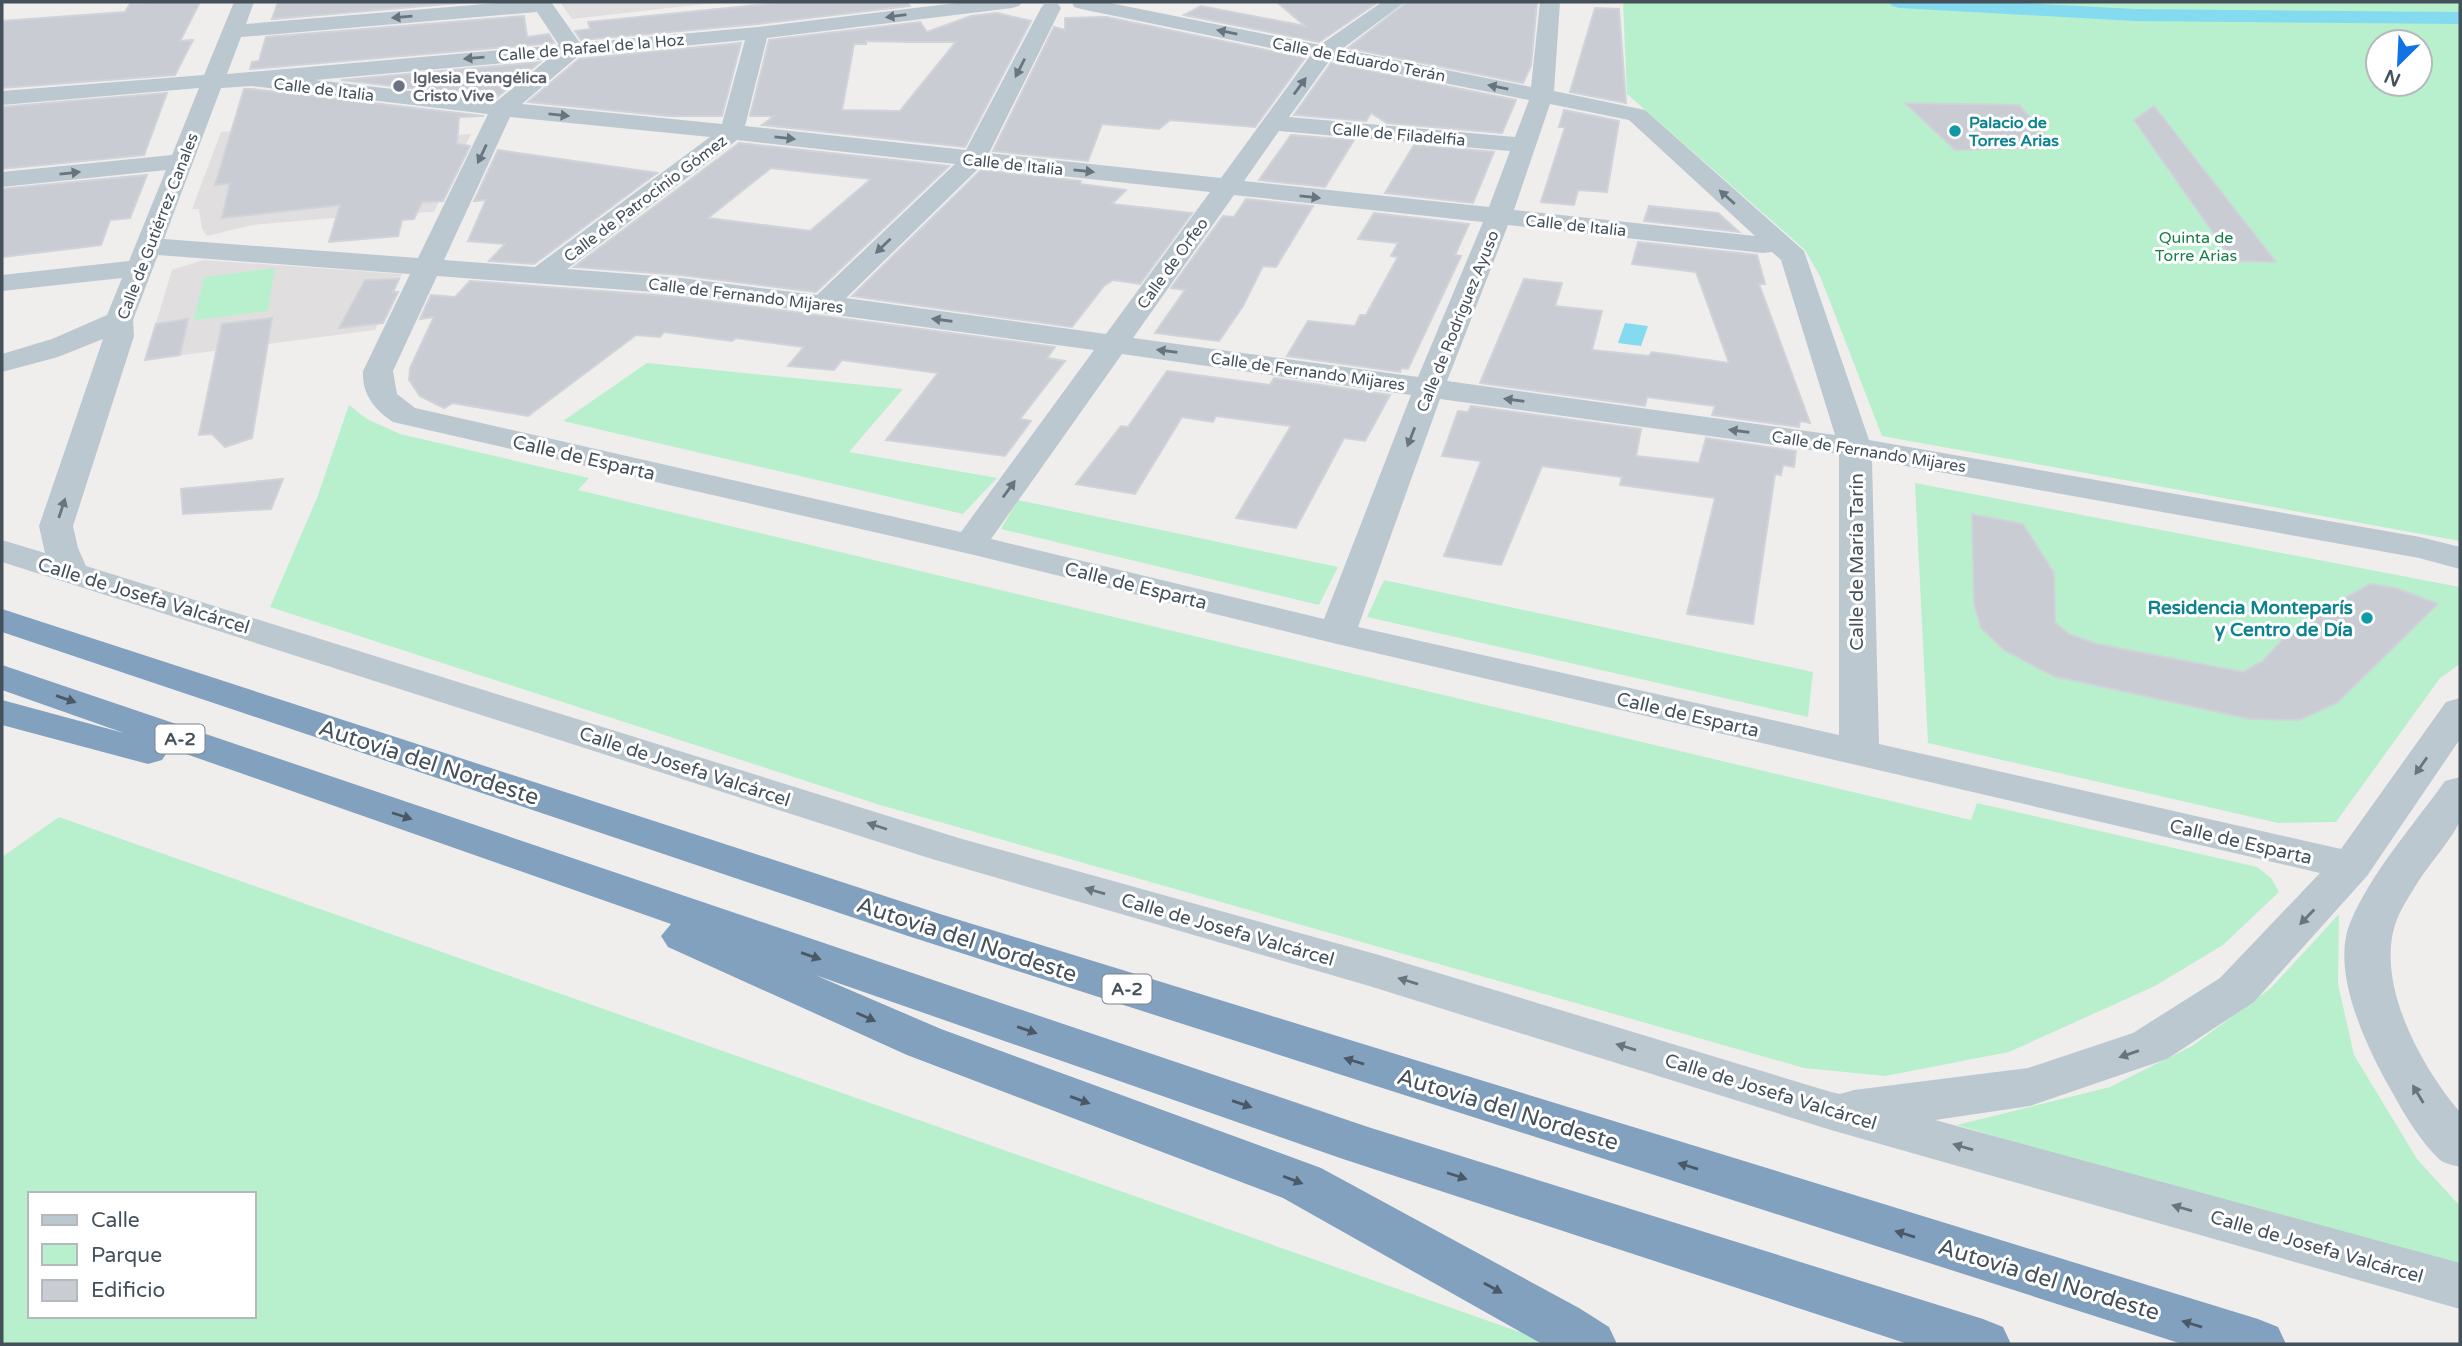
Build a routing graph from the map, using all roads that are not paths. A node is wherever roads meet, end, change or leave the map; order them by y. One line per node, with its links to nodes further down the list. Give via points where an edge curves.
1 (244, 2): 8 (street, Calle de Gutiérrez Canales)
2 (1012, 2): 9 (street, Calle de Rafael de la Hoz, one-way to 9)
3 (1082, 2): 7 (street); 11 (street, Calle de Eduardo Terán, one-way to 3)
4 (1395, 2): 11 (street, Calle de Orfeo)
5 (1550, 2): 14 (street, Calle de Rodríguez Ayuso)
6 (542, 3): 8 (street, one-way to 8); 10 (street)
7 (1039, 5): 21 (street, one-way to 21)
8 (233, 31): 13 (street, Calle de Gutiérrez Canales)
9 (758, 33): 10 (street, Calle de Rafael de la Hoz); 19 (street, Calle de Patrocinio Gómez)
10 (573, 49): 12 (street, Calle de Rafael de la Hoz, one-way to 12); 16 (street, Calle de Esparta)
11 (1324, 52): 14 (street, Calle de Eduardo Terán, one-way to 11); 18 (street, Calle de Orfeo, one-way to 11)
12 (247, 79): 13 (street, Calle de Rafael de la Hoz); 16 (street, Calle de Italia)
13 (211, 81): 15 (street, Calle de Rafael de la Hoz); 22 (street, Calle de Gutiérrez Canales)
14 (1542, 95): 17 (street, Calle de Eduardo Terán); 20 (street, Calle de Rodríguez Ayuso)
15 (2, 98)
16 (502, 110): 19 (street, Calle de Italia, one-way to 19); 28 (street, Calle de Esparta, one-way to 28)
17 (1637, 115): 26 (street, Calle de María Tarín, one-way to 17)
18 (1273, 123): 20 (street, Calle de Filadelfia); 24 (street, Calle de Orfeo)
19 (732, 132): 21 (street, Calle de Italia, one-way to 21); 29 (street, Calle de Patrocinio Gómez)
20 (1525, 145): 25 (street, Calle de Rodríguez Ayuso)
21 (974, 159): 24 (street, Calle de Italia, one-way to 24); 32 (street, one-way to 32)
22 (182, 161): 23 (street, one-way to 22); 27 (street, Calle de Gutiérrez Canales)
23 (2, 179)
24 (1227, 187): 25 (street, Calle de Italia, one-way to 25); 34 (street, Calle de Orfeo)
25 (1498, 217): 26 (street, Calle de Italia); 36 (street, Calle de Rodríguez Ayuso)
26 (1778, 243): 37 (street, Calle de María Tarín, via 1794,257)
27 (144, 257): 28 (street, Calle de Fernando Mijares); 30 (street, Calle de Fernando Mijares); 33 (street, Calle de Gutiérrez Canales)
28 (429, 267): 29 (street, Calle de Fernando Mijares); 38 (street, Calle de Esparta, via 378,371 377,387 385,402 404,415)
29 (542, 275): 32 (street, Calle de Fernando Mijares)
30 (2, 283)
31 (2, 301): 33 (street, via 63,295 94,301)
32 (824, 304): 34 (street, Calle de Fernando Mijares, one-way to 32)
33 (121, 316): 35 (street, via 84,339); 41 (street, Calle de Gutiérrez Canales, one-way to 33, via 56,526 119,336)
34 (1114, 344): 36 (street, Calle de Fernando Mijares, one-way to 34); 38 (street, Calle de Orfeo, one-way to 34)
35 (2, 363)
36 (1429, 388): 37 (street, Calle de Fernando Mijares, one-way to 36); 43 (street, Calle de Rodríguez Ayuso, one-way to 43)
37 (1855, 447): 40 (street, Calle de Fernando Mijares); 47 (street, Calle de María Tarín)
38 (970, 544): 43 (street, Calle de Esparta)
39 (2, 551): 41 (street, Calle de Josefa Valcárcel)
40 (2460, 558)
41 (71, 573): 52 (street, Calle de Josefa Valcárcel, one-way to 41, via 1379,972 947,849)
42 (2, 620): 57 (highway, Autovía del Nordeste / A-2, one-way to 42, via 924,925)
43 (1337, 633): 47 (street, Calle de Esparta)
44 (2, 677): 49 (highway, A-2, one-way to 49)
45 (2460, 710): 51 (street, one-way to 51)
46 (2, 712): 49 (highway, A-2)
47 (1859, 753): 51 (street, Calle de Esparta)
48 (2460, 790): 53 (street, one-way to 48, via 2423,1103 2392,1049 2374,998 2368,961 2372,925 2398,878)
49 (359, 801): 50 (highway, A-2, one-way to 50)
50 (446, 830): 55 (highway, one-way to 55, via 924,1042 1302,1183); 56 (highway, A-2, one-way to 56, via 1358,1144)
51 (2352, 866): 52 (street, one-way to 52, via 2237,990 2150,1046 2030,1087)
52 (1831, 1111): 54 (street, Calle de Josefa Valcárcel, one-way to 52)
53 (2460, 1147)
54 (2460, 1286)
55 (1589, 1344)
56 (1983, 1344)
57 (2258, 1344)

